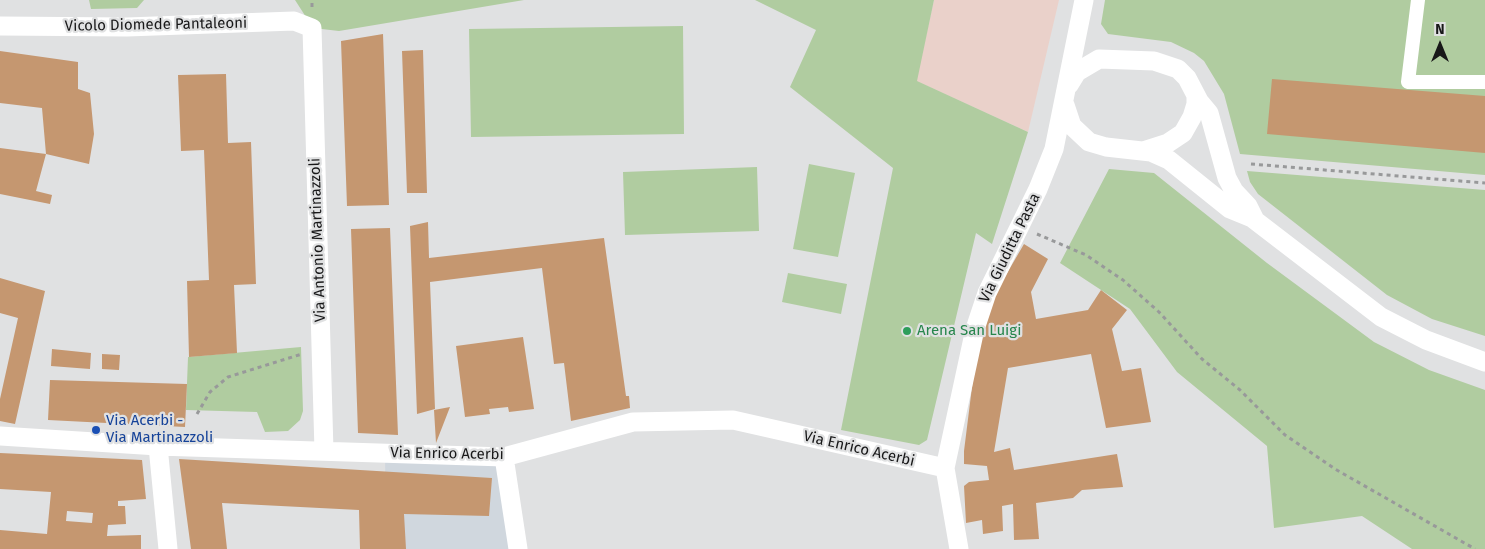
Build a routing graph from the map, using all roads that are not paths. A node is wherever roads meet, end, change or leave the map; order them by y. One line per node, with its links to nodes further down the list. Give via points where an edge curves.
1 (1418, 0): 6 (street, via 1408,82)
2 (1084, 4): 5 (street, Via Giuditta Pasta, via 1082,31 1087,44 1101,55); 7 (street, Via Giuditta Pasta)
3 (0, 26): 4 (street, Vicolo Diomede Pantaleoni, via 127,27 294,22)
4 (312, 28): 14 (street, Via Antonio Martinazzoli)
5 (1118, 58): 7 (street, via 1099,59 1087,64 1076,72); 8 (street, via 1154,60 1173,66 1187,78)
6 (1485, 82)
7 (1066, 95): 9 (street, via 1066,114 1072,126 1089,142); 16 (street, Via Giuditta Pasta, via 1049,165 977,318)
8 (1196, 96): 9 (street, via 1192,117 1183,132 1168,143); 10 (street, via 1209,113 1229,183)
9 (1143, 151): 10 (street, via 1169,160 1233,211)
10 (1255, 220): 11 (street, via 1381,317 1421,338)
11 (1485, 362)
12 (0, 436): 13 (street, Via Enrico Acerbi)
13 (158, 446): 14 (street, Via Enrico Acerbi); 17 (street)
14 (324, 451): 15 (street, Via Enrico Acerbi)
15 (504, 457): 16 (street, Via Enrico Acerbi, via 633,422 734,420); 18 (street)
16 (945, 468): 19 (street, Via Giuditta Pasta)
17 (168, 549)
18 (518, 549)
19 (958, 549)

